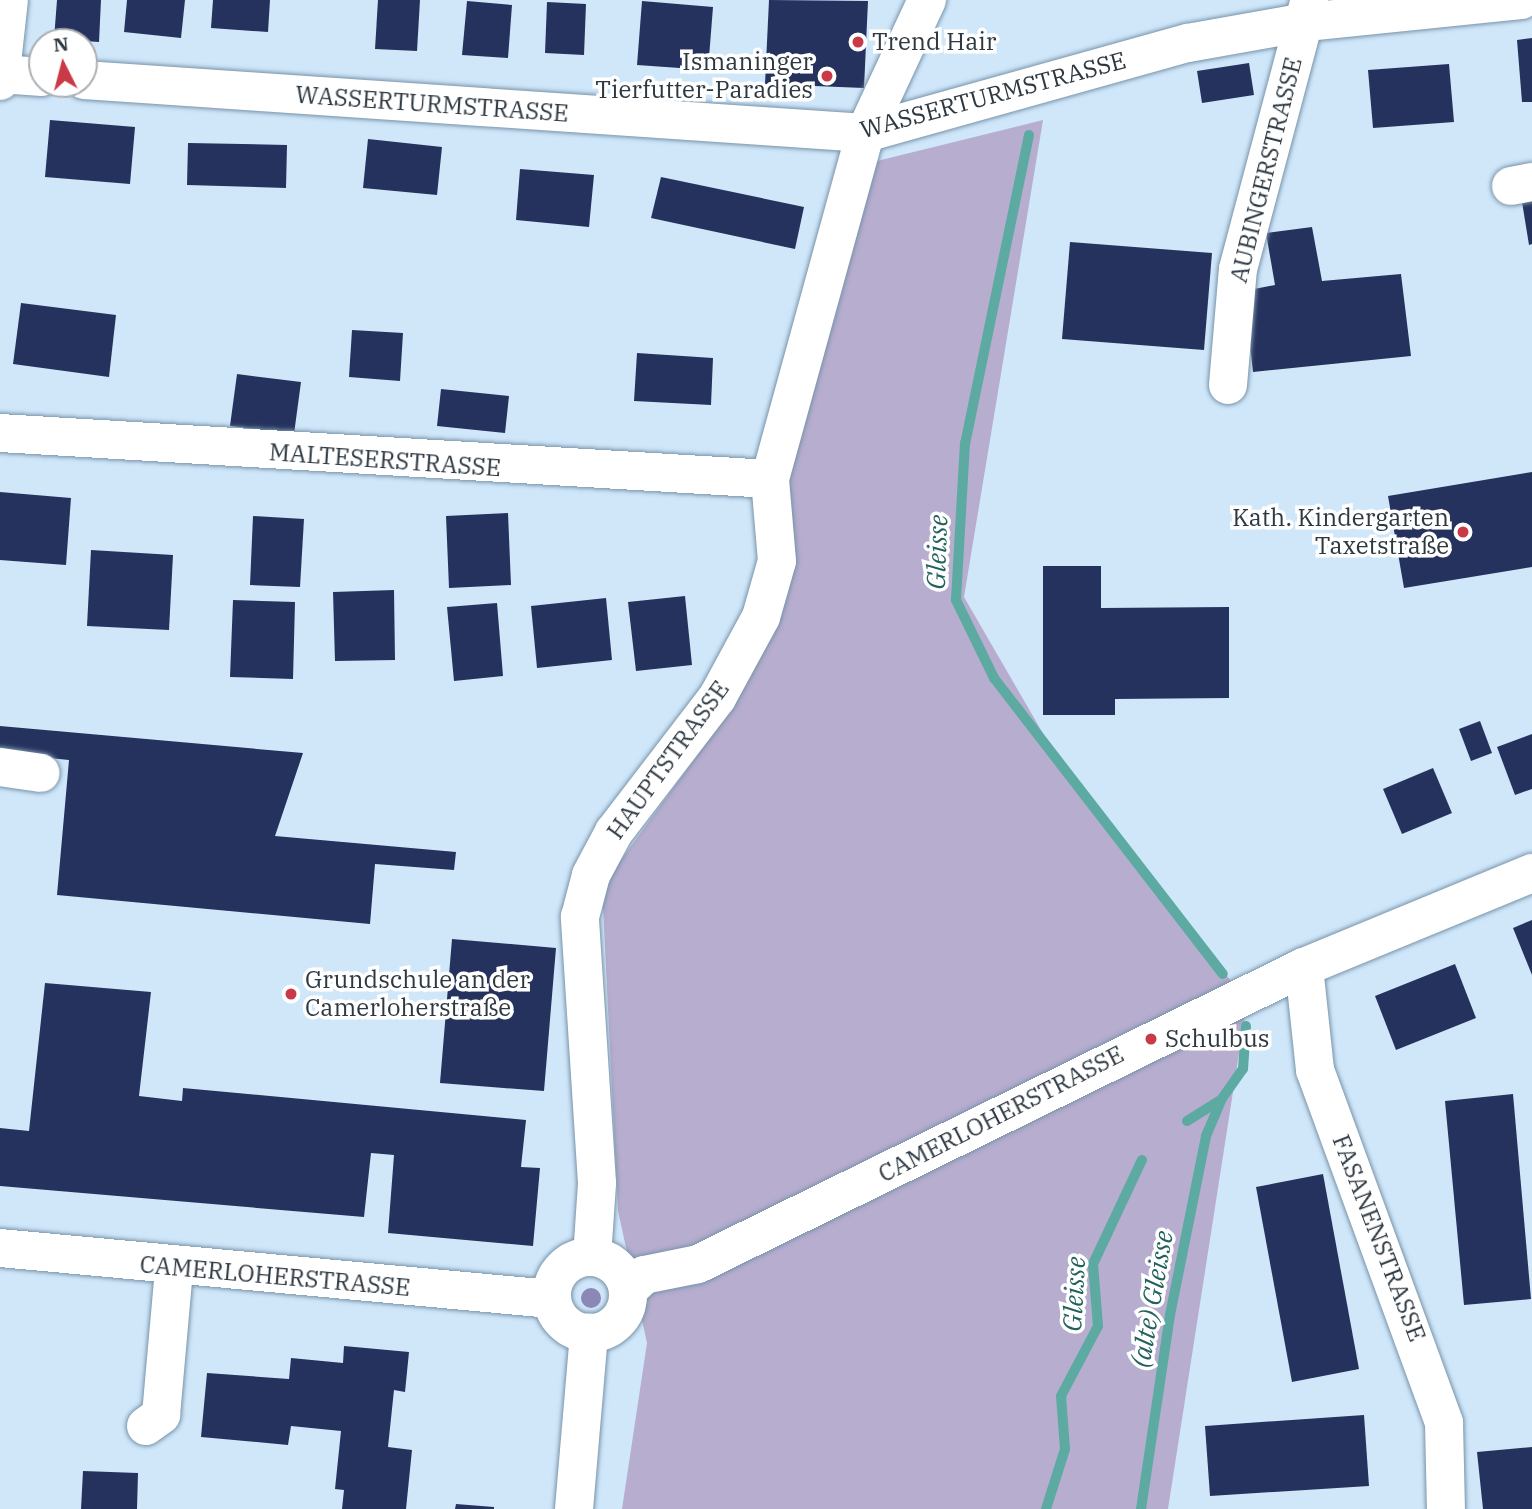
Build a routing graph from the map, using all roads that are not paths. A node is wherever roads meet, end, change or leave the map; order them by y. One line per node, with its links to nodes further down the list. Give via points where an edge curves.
1 (9, 0): 5 (street)
2 (927, 0): 8 (street, HAUPTSTRASSE)
3 (1521, 0): 4 (street, WASSERTURMSTRASSE)
4 (1308, 11): 8 (street, WASSERTURMSTRASSE); 9 (street, AUBINGERSTRASSE, via 1284,76 1238,269)
5 (0, 77): 6 (street)
6 (28, 77)
7 (98, 81): 8 (street, WASSERTURMSTRASSE)
8 (864, 133): 11 (street, HAUPTSTRASSE)
9 (1228, 385)
10 (0, 433): 11 (street, MALTESERSTRASSE)
11 (771, 479): 17 (street, HAUPTSTRASSE, via 778,561 761,617 717,698 614,832 592,875 580,916 597,1183)
12 (0, 768): 13 (street)
13 (41, 773)
14 (1532, 873): 15 (street, CAMERLOHERSTRASSE)
15 (1304, 967): 19 (street, CAMERLOHERSTRASSE, via 698,1264 644,1275); 24 (street, FASANENSTRASSE, via 1315,1070 1444,1423)
16 (0, 1248): 18 (street, CAMERLOHERSTRASSE)
17 (592, 1257): 19 (street, via 612,1264); 20 (street, via 567,1264)
18 (174, 1268): 20 (street, CAMERLOHERSTRASSE); 22 (street, via 161,1415)
19 (628, 1290): 21 (street, via 614,1325)
20 (551, 1299): 21 (street, via 568,1327)
21 (589, 1333): 23 (street)
22 (146, 1426)
23 (574, 1509)
24 (1446, 1509)

